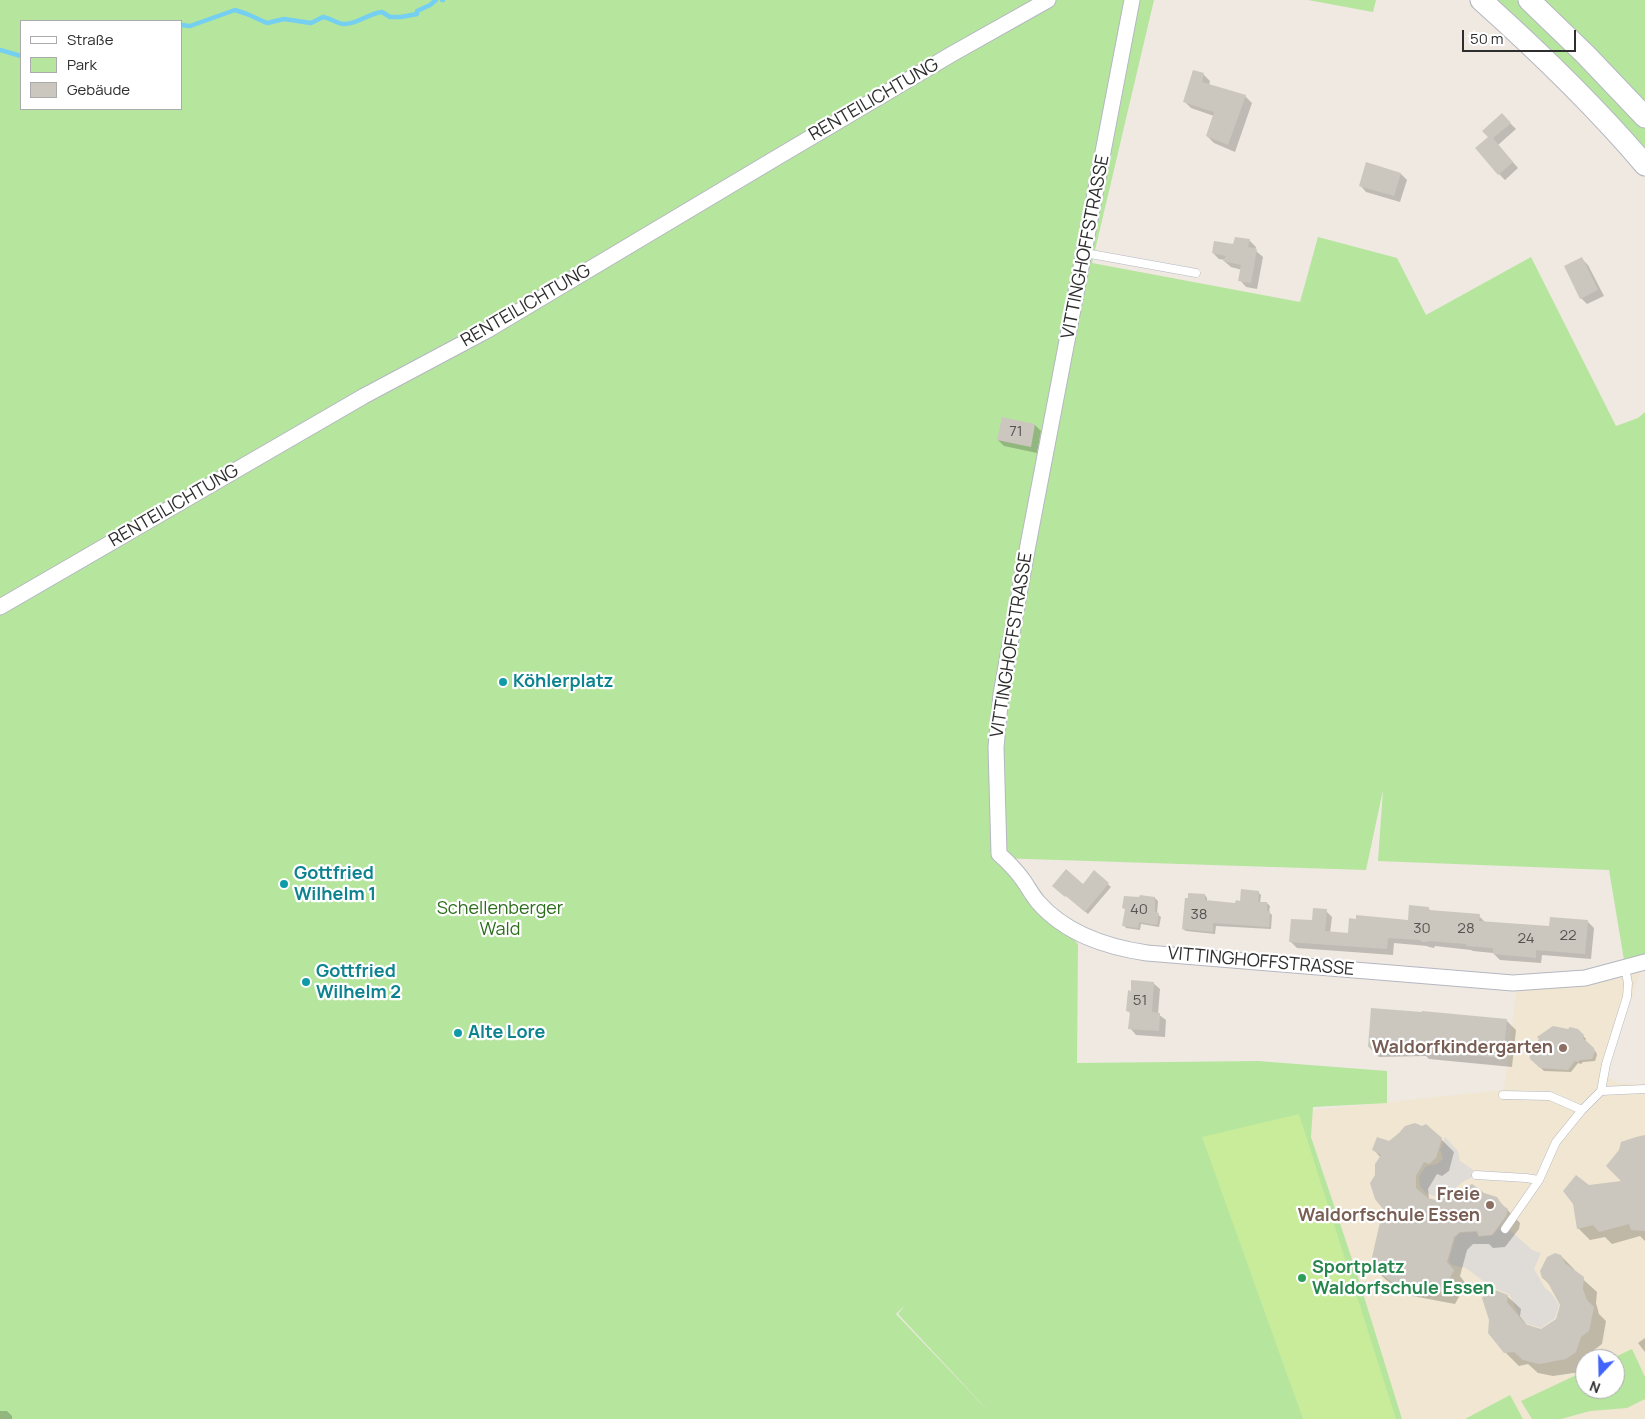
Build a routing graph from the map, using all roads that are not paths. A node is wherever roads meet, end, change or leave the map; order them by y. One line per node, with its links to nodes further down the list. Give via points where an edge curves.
1 (1048, 0): 9 (street, RENTEILICHTUNG, via 486,331 364,396)
2 (1132, 0): 7 (street, VITTINGHOFFSTRASSE)
3 (1480, 0): 6 (main road, via 1536,50)
4 (1529, 0): 5 (main road)
5 (1645, 117)
6 (1645, 165)
7 (1085, 253): 8 (lane); 11 (street, VITTINGHOFFSTRASSE, via 1002,694 996,746 1000,854 1048,913 1072,930 1122,949 1513,983 1585,978)
8 (1196, 273)
9 (0, 607)
10 (1645, 962): 11 (street, VITTINGHOFFSTRASSE)
11 (1625, 968): 13 (lane, via 1627,997 1606,1064)
12 (1645, 1089): 13 (lane)
13 (1602, 1090): 15 (lane)
14 (1503, 1095): 15 (lane, via 1550,1096)
15 (1582, 1110): 17 (lane, via 1556,1142)
16 (1476, 1175): 17 (lane)
17 (1539, 1180): 18 (lane)
18 (1506, 1228)

